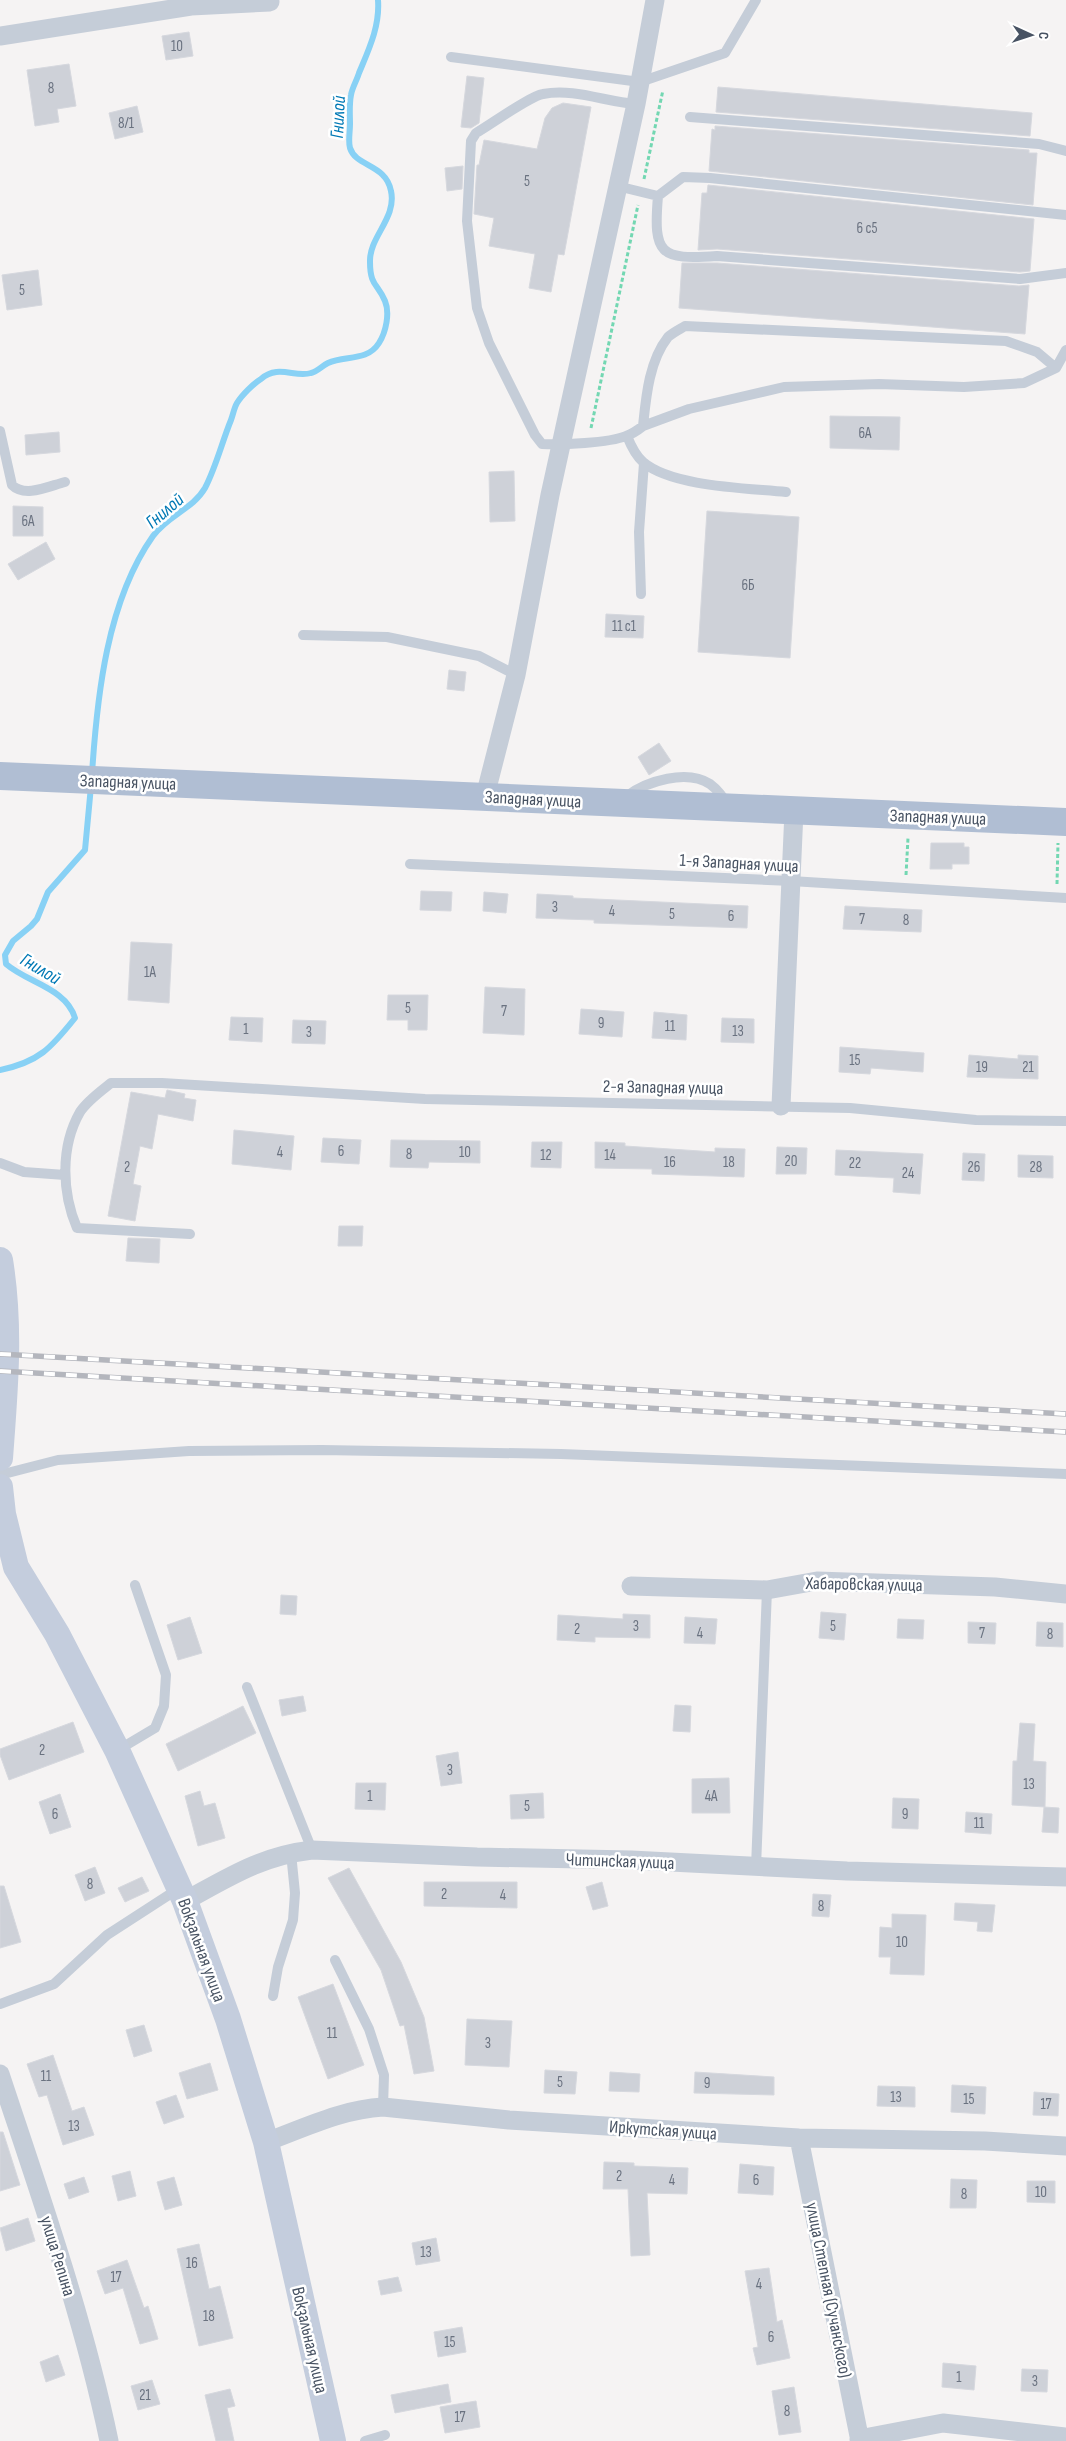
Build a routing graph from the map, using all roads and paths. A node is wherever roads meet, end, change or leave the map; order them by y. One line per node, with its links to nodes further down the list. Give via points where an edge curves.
1 (655, 0): 7 (street)
2 (756, 0): 6 (lane, via 725,53)
3 (270, 2): 4 (street, via 191,6)
4 (0, 36)
5 (451, 57): 7 (lane)
6 (667, 74): 7 (lane); 12 (path)
7 (640, 82): 8 (street)
8 (636, 104): 11 (street); 22 (lane, via 574,94 542,94 476,133 471,142 467,221 477,308 489,343 534,435 542,444)
9 (690, 117): 10 (lane, via 1039,144)
10 (1066, 151)
11 (617, 186): 12 (lane); 22 (street)
12 (641, 192): 13 (lane); 21 (path)
13 (658, 196): 14 (lane, via 683,177); 15 (lane, via 658,242 669,255 1020,279)
14 (1066, 215)
15 (1066, 273)
16 (1066, 350): 17 (lane)
17 (1056, 368): 18 (lane, via 1024,383 964,387 879,384 784,387 689,409); 18 (lane, via 1037,352 1006,341 685,326 669,336 655,362 647,390)
18 (643, 426): 20 (lane)
19 (0, 431): 24 (lane, via 12,485 17,490 26,492)
20 (627, 436): 21 (lane); 23 (lane, via 632,450)
21 (588, 441): 22 (lane)
22 (560, 445): 28 (street)
23 (644, 463): 25 (lane, via 672,476 702,484); 26 (lane)
24 (65, 482)
25 (786, 492)
26 (640, 594)
27 (303, 635): 28 (lane, via 387,637 479,656)
28 (516, 675): 30 (street)
29 (0, 776): 30 (main road, Западная улица)
30 (485, 796): 31 (main road, Западная улица)
31 (794, 811): 32 (main road, Западная улица); 35 (street)
32 (909, 815): 33 (main road, Западная улица); 36 (path)
33 (1062, 822): 37 (path)
34 (410, 864): 35 (lane, 1-я Западная улица)
35 (791, 882): 36 (lane, 1-я Западная улица); 38 (street)
36 (906, 889): 37 (lane, 1-я Западная улица)
37 (1062, 898)
38 (781, 1106): 39 (lane, 2-я Западная улица, via 850,1108 976,1120); 41 (lane, 2-я Западная улица, via 425,1099 162,1082 111,1083 81,1111 70,1136)
39 (1066, 1121)
40 (0, 1163): 41 (lane, via 24,1172)
41 (65, 1175): 42 (lane, 2-я Западная улица, via 70,1211 77,1228)
42 (190, 1234)
43 (0, 1260): 44 (main road, via 8,1342)
44 (2, 1414): 45 (main road)
45 (0, 1458)
46 (1066, 1474): 47 (lane, via 561,1454 312,1450 189,1451 58,1460)
47 (0, 1475)
48 (0, 1487): 49 (main road, Вокзальная улица)
49 (8, 1558): 55 (main road, Вокзальная улица, via 57,1634)
50 (135, 1585): 55 (lane, via 166,1675 164,1706 155,1728)
51 (632, 1586): 52 (street, Хабаровская улица)
52 (767, 1590): 53 (street, Хабаровская улица, via 817,1581); 58 (lane)
53 (1066, 1594)
54 (247, 1687): 56 (lane)
55 (117, 1750): 60 (main road, Вокзальная улица)
56 (312, 1850): 57 (street, Читинская улица); 58 (street, Читинская улица)
57 (291, 1853): 60 (street, Читинская улица, via 250,1865); 62 (lane, via 295,1893 293,1920 278,1967)
58 (756, 1866): 59 (street, Читинская улица)
59 (1066, 1877)
60 (182, 1895): 63 (lane, via 107,1935 54,1984); 67 (main road, Вокзальная улица, via 228,2019)
61 (335, 1960): 65 (lane, via 369,2029 384,2075)
62 (273, 1996)
63 (0, 2004)
64 (0, 2074): 72 (street, улица Репина, via 79,2322)
65 (383, 2107): 66 (street, Иркутская улица, via 509,2120); 67 (street, Иркутская улица, via 364,2108)
66 (799, 2138): 68 (street, Иркутская улица); 71 (street, улица Степная (Сучанского))
67 (266, 2142): 73 (main road, Вокзальная улица)
68 (1066, 2146)
69 (385, 2435): 74 (lane)
70 (1066, 2437): 71 (street, via 943,2423)
71 (859, 2440)
72 (109, 2441)
73 (333, 2441)
74 (365, 2441)

